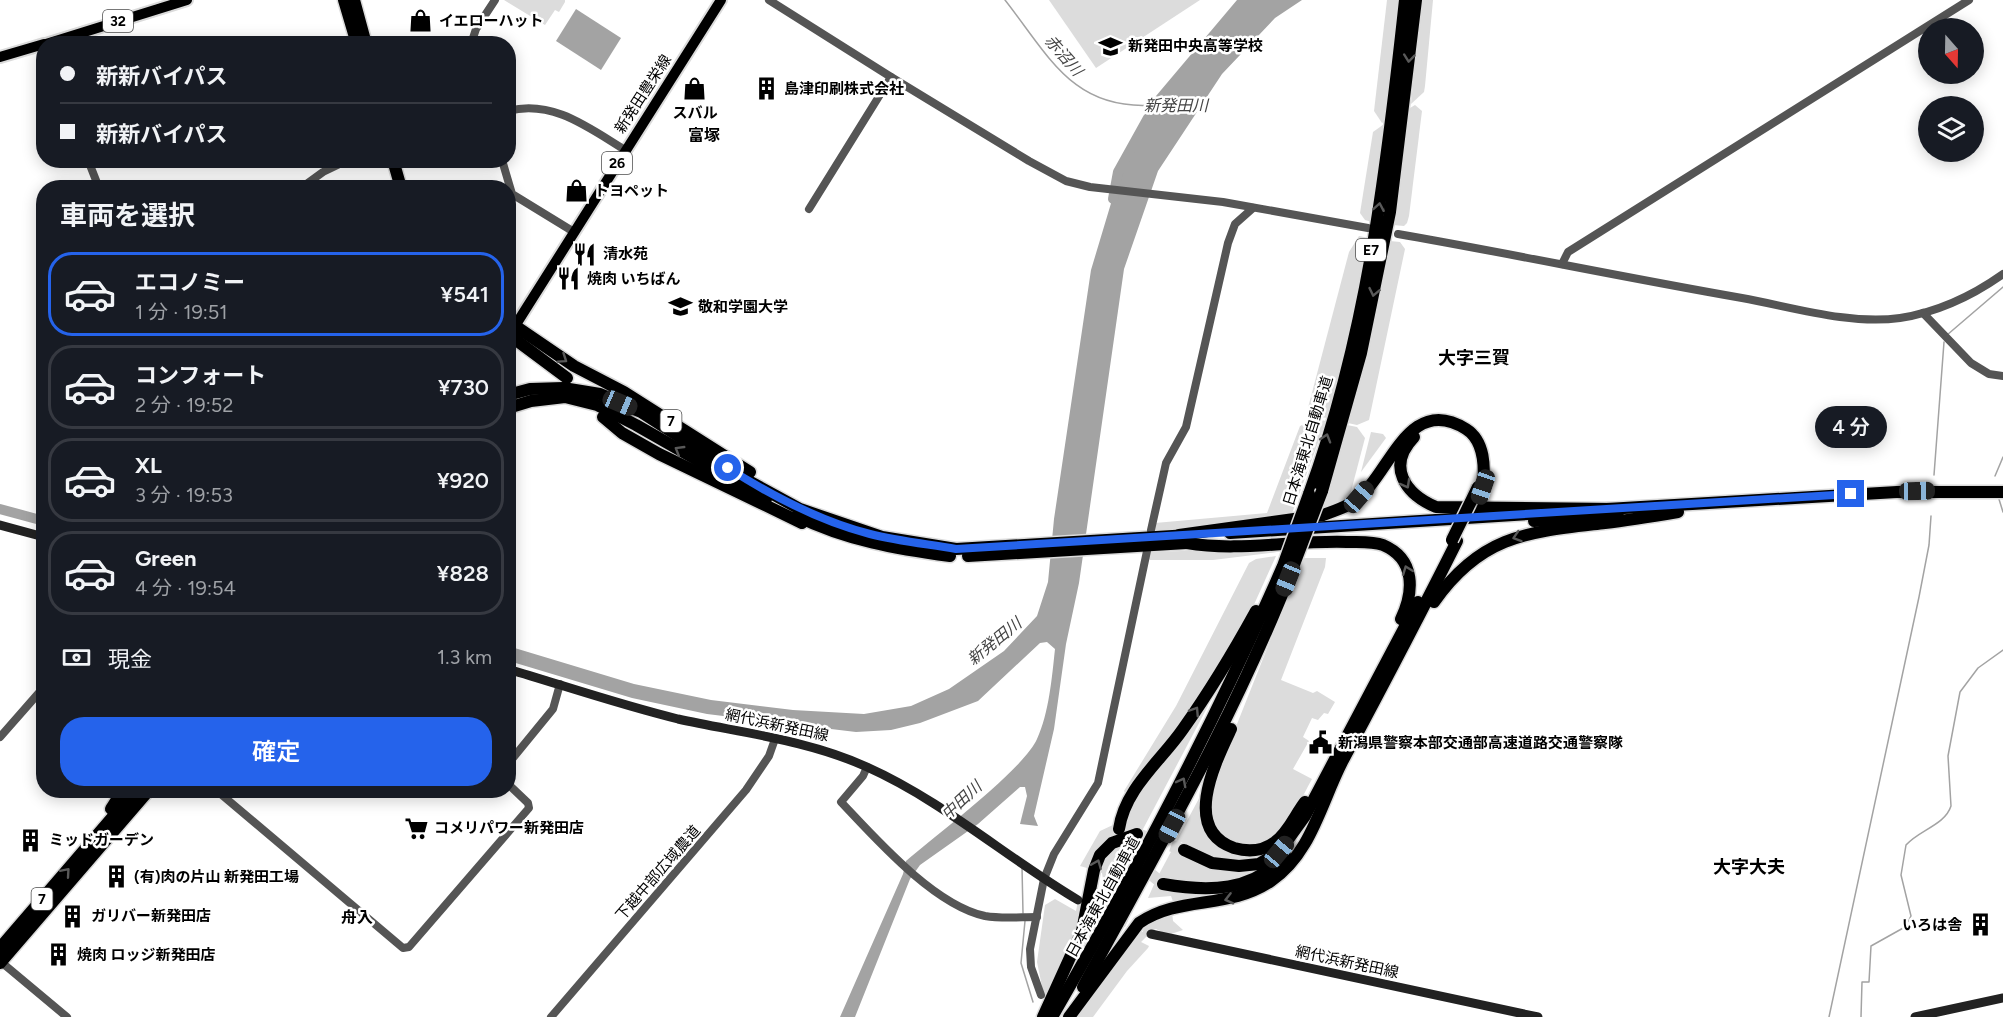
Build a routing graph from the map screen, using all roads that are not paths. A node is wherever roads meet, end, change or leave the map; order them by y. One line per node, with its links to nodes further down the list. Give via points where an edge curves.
1 (187, 0): 10 (main road, 32)
2 (344, 0): 11 (highway)
3 (354, 0): 12 (highway)
4 (495, 0): 13 (street)
5 (721, 0): 18 (main road, 新発田豊栄線 / 26)
6 (769, 0): 16 (street)
7 (1405, 0): 50 (highway, 日本海東北自動車道 / E7, one-way to 7, bridge, via 1351,346 1376,227)
8 (1416, 0): 50 (highway, 日本海東北自動車道 / E7, one-way to 50, bridge, via 1390,213 1361,353 1322,491)
9 (1969, 0): 27 (street, via 1568,252)
10 (72, 36)
11 (355, 36)
12 (364, 36)
13 (474, 36)
14 (36, 47): 15 (main road, 32)
15 (0, 57)
16 (891, 77): 22 (street, via 1051,173 1084,186); 23 (street)
17 (516, 109): 18 (street, via 550,110 576,120)
18 (626, 150): 25 (main road, 新発田豊栄線 / 26)
19 (331, 168): 20 (street)
20 (312, 180)
21 (516, 196): 25 (street)
22 (1253, 208): 24 (street); 46 (street, via 1235,224 1228,243 1186,427 1167,463)
23 (808, 209)
24 (1368, 228)
25 (574, 231): 30 (main road, 新発田豊栄線 / 26)
26 (1398, 234): 27 (street)
27 (1562, 264): 29 (street, via 1840,315 1898,318)
28 (2003, 274): 29 (street, via 1961,300)
29 (1923, 313): 33 (street, via 1971,363 1989,375)
30 (516, 323)
31 (516, 335): 44 (highway, 7, one-way to 44, via 634,398)
32 (516, 337): 34 (highway)
33 (2003, 376)
34 (567, 378)
35 (516, 395): 36 (highway, 7)
36 (530, 395): 37 (highway, 7); 44 (highway, 7, via 563,388 600,394 641,412)
37 (516, 403)
38 (603, 417): 44 (highway, 7, via 659,454 796,522)
39 (1480, 487): 42 (highway, one-way to 42, via 1478,455 1463,434 1449,427 1436,427 1419,432 1407,444 1401,475 1408,490 1436,507); 48 (highway, via 1483,454 1476,439 1452,422 1434,420 1416,426 1401,440 1371,484 1344,507 1323,515); 52 (highway, bridge)
40 (2003, 492): 42 (highway, 7, via 1898,492)
41 (2003, 500): 43 (highway, 7, via 1898,500)
42 (1617, 509): 48 (highway, 7)
43 (1678, 512): 48 (highway, 7); 52 (highway, one-way to 52, via 1558,528 1520,535 1493,546 1449,581)
44 (824, 524): 48 (highway, 7, via 880,541 956,553)
45 (0, 525): 47 (main road)
46 (1151, 530)
47 (36, 535)
48 (1183, 539): 52 (highway, one-way to 48, via 1412,587 1408,567 1382,545 1303,542 1206,546)
49 (1147, 551): 72 (street, via 1098,783 1054,854)
50 (1285, 567): 51 (highway, 日本海東北自動車道 / E7); 67 (highway, one-way to 50, via 1122,812 1136,787 1182,731); 84 (highway, 日本海東北自動車道 / E7, one-way to 50, via 1128,886)
51 (1284, 591): 60 (highway, via 1208,783 1207,816 1214,831 1233,848 1251,851 1267,847 1280,838); 85 (highway, 日本海東北自動車道 / E7, via 1200,773)
52 (1389, 667): 60 (highway)
53 (516, 671): 54 (main road, 網代浜新発田線)
54 (560, 684): 57 (main road, 網代浜新発田線, via 608,701); 58 (street, via 553,709)
55 (36, 696): 56 (street)
56 (0, 737)
57 (775, 739): 59 (main road, 網代浜新発田線, via 825,749); 82 (street, 下越中部広域農道, via 769,756 746,790)
58 (516, 754)
59 (867, 767): 72 (main road, 網代浜新発田線, via 952,816); 75 (street, via 841,802 907,868 965,910 987,916)
60 (1325, 786): 70 (highway, via 1293,836 1279,852 1259,864 1212,863); 73 (highway, via 1299,838 1265,872 1244,884 1221,889 1198,890); 85 (highway, one-way to 85, via 1306,842 1290,864 1271,881 1247,894 1225,901 1172,907 1139,923)
61 (516, 792): 66 (street, via 529,808 409,947 403,948)
62 (118, 798): 69 (highway, 7)
63 (129, 798): 69 (highway, 7)
64 (142, 798): 71 (highway, 7)
65 (151, 798): 71 (highway, 7)
66 (225, 798)
67 (1119, 829)
68 (1137, 834): 83 (highway, one-way to 68, via 1082,931 1100,855 1112,843)
69 (84, 850): 77 (highway, 7, one-way to 69)
70 (1184, 850)
71 (79, 873): 78 (highway, 7)
72 (1044, 879): 74 (main road, 網代浜新発田線); 75 (street)
73 (1164, 884)
74 (1078, 900)
75 (1037, 917): 79 (street, via 1030,949 1031,967)
76 (1151, 934): 86 (main road, 網代浜新発田線)
77 (0, 948)
78 (0, 962): 81 (street)
79 (1041, 995)
80 (2003, 998): 87 (main road)
81 (67, 1017)
82 (551, 1017)
83 (1043, 1017)
84 (1052, 1017)
85 (1068, 1017)
86 (1538, 1017)
87 (1915, 1017)

